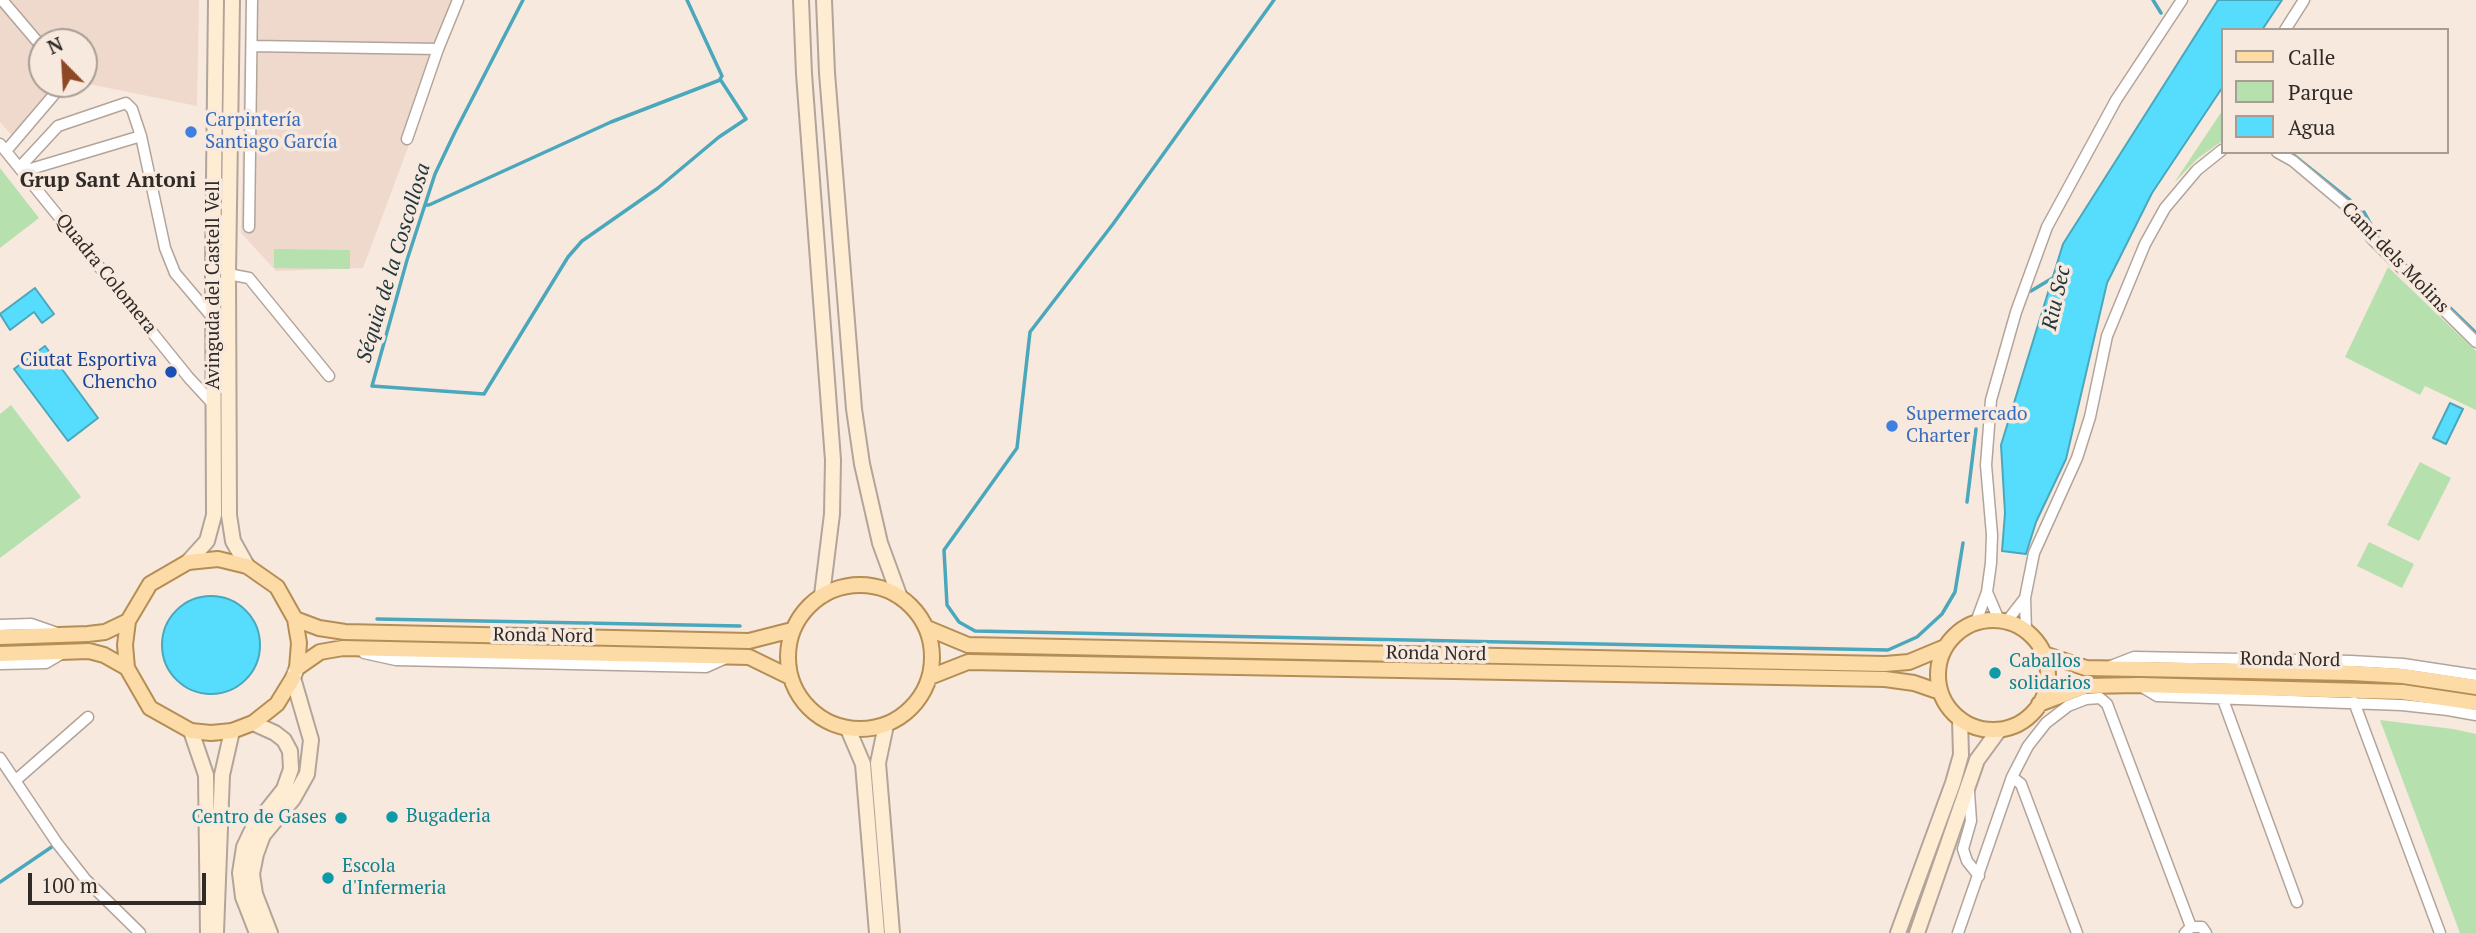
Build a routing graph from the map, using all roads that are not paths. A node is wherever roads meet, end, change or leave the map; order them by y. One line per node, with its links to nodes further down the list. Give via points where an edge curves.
1 (2, 0): 11 (street)
2 (216, 0): 25 (main road, Avinguda del Castell Vell)
3 (232, 0): 21 (main road, Avinguda del Castell Vell)
4 (252, 0): 12 (street, Avinguda del Castell Vell)
5 (458, 0): 13 (street)
6 (801, 0): 32 (main road, via 833,460)
7 (824, 0): 33 (main road, via 855,409 877,530)
8 (2182, 0): 31 (street, via 2116,100 2047,227 2016,312 1991,400 1986,465 1992,535)
9 (2304, 0): 10 (street)
10 (2286, 28)
11 (28, 31)
12 (252, 46): 13 (street); 22 (street, Avinguda del Castell Vell)
13 (438, 49): 16 (street)
14 (50, 98): 17 (street)
15 (141, 136): 20 (street); 20 (street, via 127,103 58,126); 25 (street, via 165,248 175,273)
16 (407, 139)
17 (3, 147): 20 (street, Quadra Colomera)
18 (2220, 152): 34 (street, via 2197,170 2165,208 2145,244 2107,336 2090,417 2035,553)
19 (2281, 154): 26 (street, Camí dels Molins, via 2356,214 2372,239)
20 (22, 169): 28 (street, Quadra Colomera)
21 (229, 185): 22 (street); 24 (main road, Avinguda del Castell Vell)
22 (250, 185): 23 (street, Avinguda del Castell Vell)
23 (249, 227)
24 (228, 274): 27 (street, via 249,278); 30 (main road, Avinguda del Castell Vell, via 229,515 233,541)
25 (213, 317): 28 (main road, Avinguda del Castell Vell)
26 (2476, 342)
27 (329, 376)
28 (213, 404): 29 (main road, Avinguda del Castell Vell, via 214,515 207,541)
29 (188, 562): 30 (main road, via 218,559); 37 (main road, via 150,584)
30 (247, 566): 35 (main road, via 277,587)
31 (1987, 592): 36 (street); 38 (street)
32 (822, 595): 33 (main road, via 846,586 871,585); 41 (main road, via 802,613)
33 (899, 596): 40 (main road)
34 (2025, 598): 36 (street); 42 (street)
35 (295, 619): 41 (main road, Ronda Nord, via 319,628 359,632 749,641); 52 (main road, via 299,643)
36 (2003, 620): 38 (main road); 42 (main road)
37 (128, 621): 43 (main road, via 105,632); 50 (main road)
38 (1976, 622): 45 (main road, via 1958,631)
39 (0, 625): 43 (street, via 32,624)
40 (927, 628): 45 (main road, Ronda Nord, via 968,645 1873,663 1909,662); 55 (main road, via 933,650)
41 (792, 631): 54 (main road)
42 (2026, 631): 48 (main road)
43 (64, 635): 44 (main road)
44 (0, 637)
45 (1945, 647): 58 (main road, via 1938,668)
46 (66, 651): 47 (main road); 49 (street, via 46,663); 50 (main road, via 104,655)
47 (0, 653)
48 (2044, 654): 51 (main road, Ronda Nord, via 2086,668); 62 (main road, via 2048,677)
49 (0, 664)
50 (127, 668): 70 (main road, via 150,708)
51 (2105, 668): 53 (street, Ronda Nord, via 2134,657 2200,658 2403,664); 57 (main road, Ronda Nord, via 2352,673)
52 (295, 673): 54 (main road, Ronda Nord, via 320,652 343,648 749,657); 66 (main road, via 277,704); 83 (main road, via 311,740 307,774 263,835 252,874)
53 (2476, 675)
54 (790, 677): 68 (main road, via 805,705 826,721)
55 (930, 677): 58 (main road, Ronda Nord, via 968,662 981,662 1885,680); 67 (main road, via 907,713)
56 (2139, 685): 59 (street, Ronda Nord, via 2157,696); 61 (main road, Ronda Nord, via 2390,691); 62 (main road, Ronda Nord, via 2086,685)
57 (2476, 687)
58 (1940, 692): 65 (main road)
59 (2222, 697): 60 (street, Ronda Nord); 77 (street)
60 (2354, 702): 63 (street, Ronda Nord); 91 (street)
61 (2476, 703)
62 (2039, 704): 69 (main road, via 2024,721)
63 (2476, 715)
64 (88, 717): 74 (street)
65 (1960, 719): 69 (main road, via 1977,728); 86 (main road, via 1961,755)
66 (253, 723): 71 (main road); 82 (main road, via 284,740 291,769 284,789 244,847 243,897)
67 (886, 725): 68 (main road); 85 (main road, via 878,763)
68 (848, 729): 84 (main road, via 863,764)
69 (1999, 730): 75 (main road, via 1978,760)
70 (191, 731): 71 (main road); 80 (main road, via 206,775)
71 (232, 731): 81 (main road, via 222,775)
72 (0, 758): 74 (street)
73 (2012, 777): 76 (street); 78 (street, via 2046,723 2068,706 2100,698 2107,704); 89 (street, via 2021,785)
74 (16, 780): 79 (street, via 86,880)
75 (1969, 790): 76 (street, via 1971,821 1963,849); 87 (main road)
76 (1979, 876): 88 (street)
77 (2297, 902)
78 (2188, 930): 90 (street, via 2202,927)
79 (140, 933)
80 (208, 933)
81 (216, 933)
82 (257, 933)
83 (270, 933)
84 (877, 933)
85 (892, 933)
86 (1899, 933)
87 (1917, 933)
88 (1958, 933)
89 (2077, 933)
90 (2206, 933)
91 (2440, 933)

